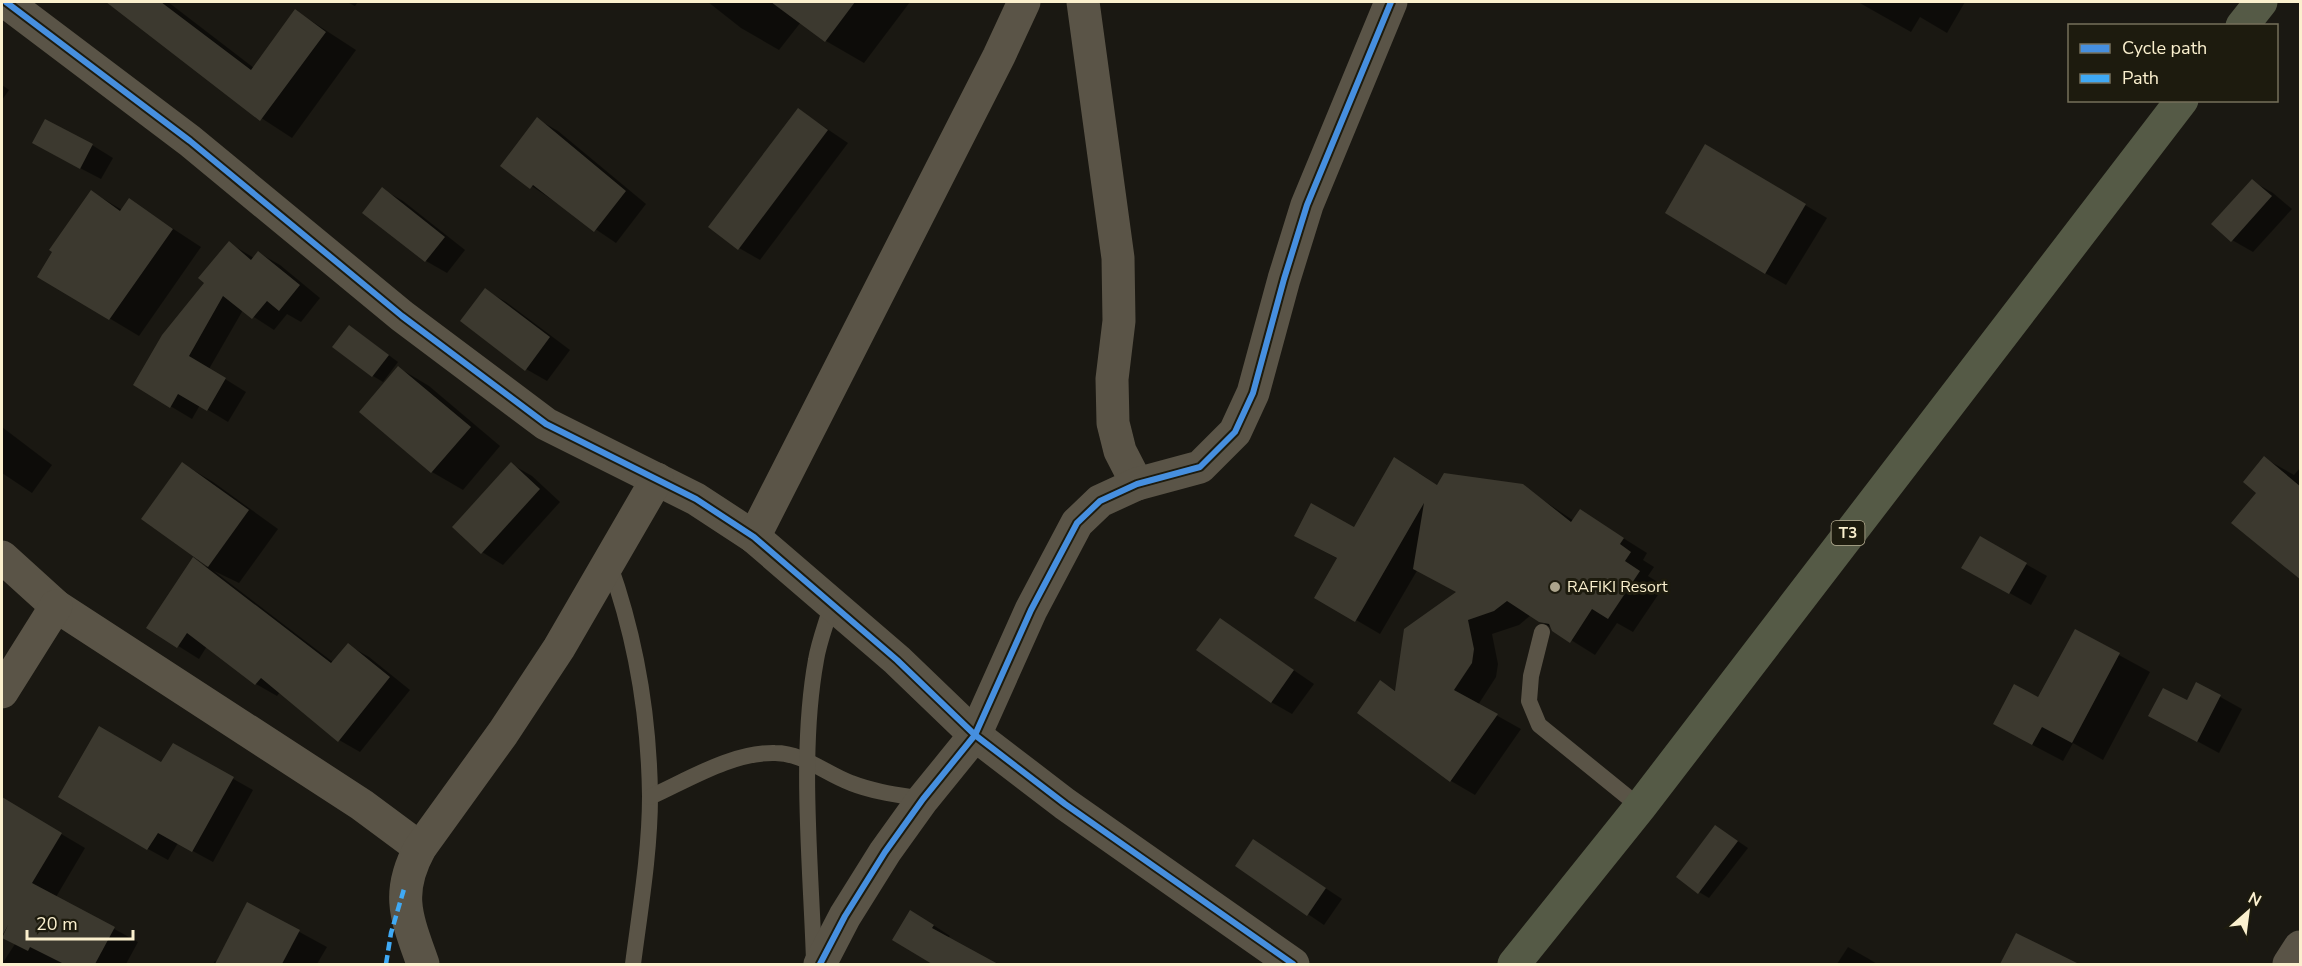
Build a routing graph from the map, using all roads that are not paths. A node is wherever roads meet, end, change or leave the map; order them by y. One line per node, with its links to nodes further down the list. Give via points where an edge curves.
1 (6, 2): 8 (street, via 190,141 402,316 546,424)
2 (1024, 2): 10 (street)
3 (1083, 2): 9 (street, via 1118,258 1113,423 1120,451)
4 (1391, 2): 9 (street, via 1307,205 1253,393 1235,432 1200,466)
5 (2261, 2): 6 (highway)
6 (2244, 24)
7 (2180, 102): 21 (highway, T3)
8 (657, 479): 10 (street); 12 (street)
9 (1137, 484): 17 (street, via 1100,501 1077,523 1031,610)
10 (754, 537): 13 (street)
11 (2, 557): 14 (street)
12 (609, 563): 19 (lane, via 627,614 637,660); 22 (street, via 503,733)
13 (832, 603): 17 (street); 18 (lane, via 816,659)
14 (56, 606): 16 (street); 22 (street, via 362,805)
15 (1542, 632): 21 (lane, via 1528,700 1539,725)
16 (2, 692)
17 (975, 735): 20 (street); 28 (street, via 1074,810)
18 (809, 761): 19 (lane, via 777,753 758,754 714,768); 20 (lane, via 849,783); 26 (lane)
19 (650, 797): 25 (lane)
20 (923, 799): 27 (street, via 866,882)
21 (1640, 807): 29 (highway, T3)
22 (420, 848): 24 (street, via 404,889 409,922)
23 (2301, 947): 30 (street)
24 (423, 964)
25 (633, 964)
26 (814, 964)
27 (820, 964)
28 (1293, 964)
29 (1514, 964)
30 (2289, 964)

